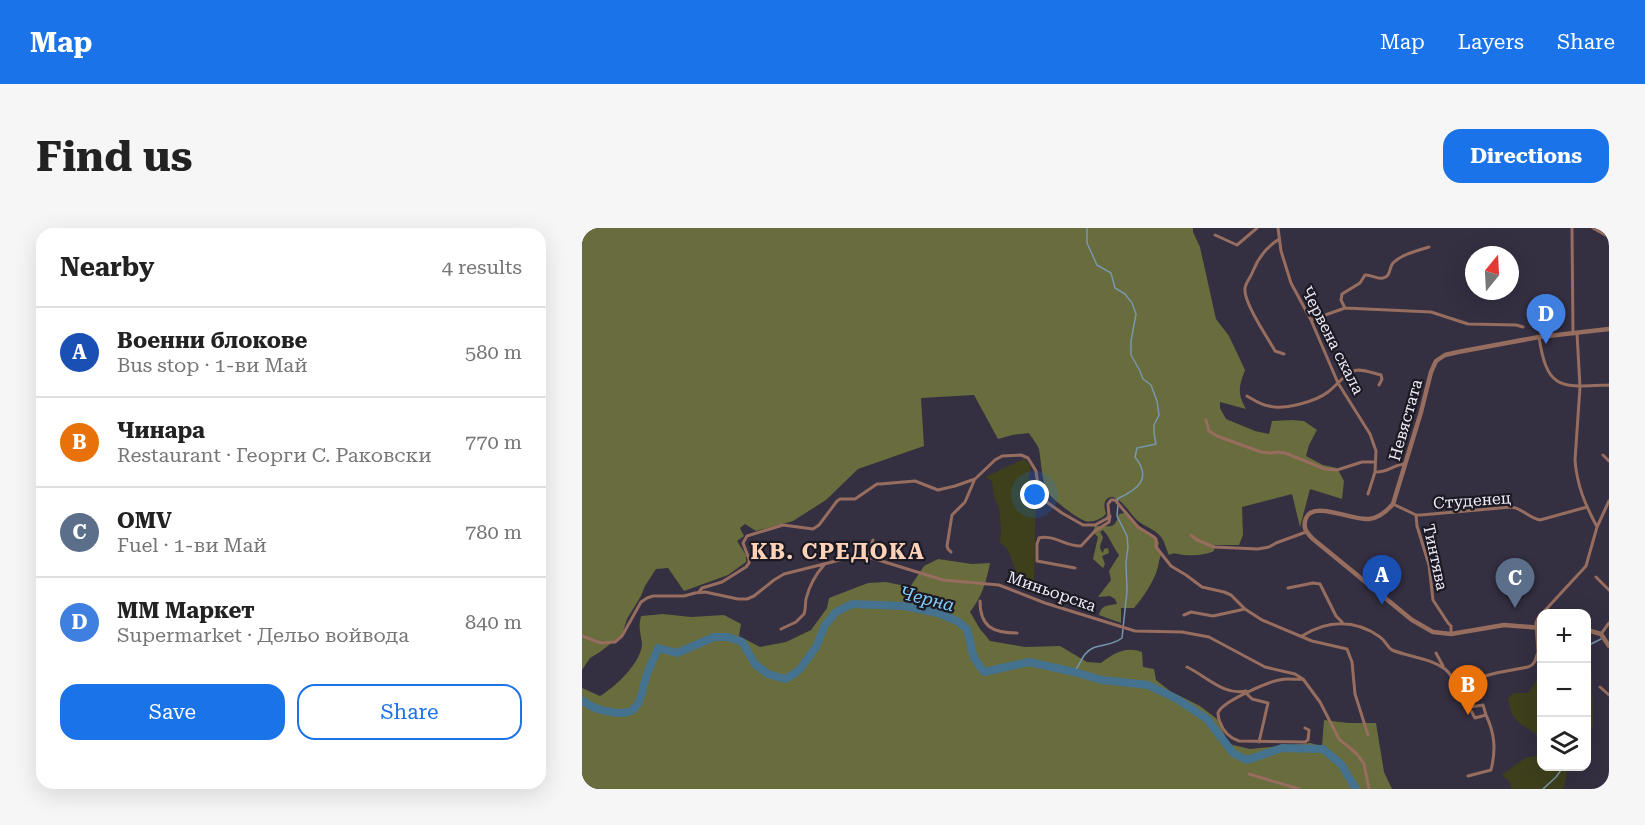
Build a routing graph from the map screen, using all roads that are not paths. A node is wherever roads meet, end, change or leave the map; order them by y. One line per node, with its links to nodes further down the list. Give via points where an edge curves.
1 (1257, 228): 5 (street, via 1237,245)
2 (1278, 228): 7 (street, Червена скала)
3 (1572, 228): 13 (street)
4 (1593, 228): 6 (street)
5 (1215, 235)
6 (1609, 237)
7 (1279, 239): 10 (street, Червена скала, via 1291,283); 15 (street, via 1256,263 1245,291 1275,351)
8 (1429, 248): 9 (street, via 1405,255 1392,264 1384,279 1365,275 1342,294)
9 (1345, 308): 10 (street); 11 (street, via 1431,312 1468,324)
10 (1311, 320): 16 (street, Червена скала)
11 (1523, 327)
12 (1609, 329): 13 (street, Невястата)
13 (1575, 334): 14 (street, Невястата); 19 (street)
14 (1539, 337): 19 (street, via 1548,372 1563,384); 25 (street, Невястата, via 1445,355 1436,361)
15 (1284, 354)
16 (1338, 383): 18 (street, via 1353,371 1361,370 1381,375); 20 (street, via 1325,394 1299,404 1265,406); 24 (street, Червена скала, via 1370,434)
17 (1609, 385): 19 (street)
18 (1379, 386)
19 (1580, 387): 31 (street, via 1575,460 1577,482)
20 (1247, 396)
21 (1206, 420): 24 (street, via 1209,431 1217,436 1262,452 1285,453 1325,469)
22 (1603, 455): 23 (street)
23 (1609, 461)
24 (1375, 462): 26 (street, Червена скала)
25 (1406, 464): 26 (street); 30 (street, Невястата)
26 (1375, 472): 28 (street, Червена скала)
27 (975, 479): 32 (street, via 1002,456 1022,455 1036,471 1039,493 1062,513 1089,526 1107,519); 38 (street, via 965,502 952,515 947,546); 45 (street, via 938,489 915,481 877,484 858,498 837,501 813,529 783,525 747,536 743,543 749,559 746,567)
28 (1368, 494)
29 (1609, 501): 34 (street)
30 (1393, 504): 33 (street, Студенец); 35 (street, via 1385,513 1368,520 1311,512 1304,523)
31 (1587, 507): 33 (street, Студенец, via 1540,520 1511,507); 34 (street)
32 (1109, 514): 41 (street, via 1108,522 1081,546 1039,538 1037,561); 47 (street, via 1109,502 1116,500 1138,527 1156,539 1156,547 1171,566 1202,587 1231,595)
33 (1416, 515): 56 (street, Тинтява, via 1433,600 1451,626)
34 (1598, 527): 48 (street, via 1586,566)
35 (1306, 532): 36 (street, via 1258,549 1214,547); 56 (street, via 1412,620 1433,632)
36 (1191, 535)
37 (873, 540): 39 (street)
38 (951, 552)
39 (868, 557): 40 (street, Миньорска); 65 (street, Миньорска, via 943,580 999,585 1128,629 1201,635 1265,667)
40 (825, 563): 45 (street, Миньорска, via 784,574 747,598); 53 (street, via 810,588 804,614)
41 (1075, 568)
42 (1596, 577): 44 (street)
43 (1288, 588): 50 (street, via 1320,584)
44 (1609, 590)
45 (699, 592): 57 (street, Миньорска, via 647,598 615,642 601,644)
46 (980, 601): 55 (street, via 988,627 997,632)
47 (1245, 609): 49 (street, via 1213,616 1191,612); 58 (street)
48 (1545, 609)
49 (1184, 615)
50 (1342, 622): 58 (street); 64 (street, via 1377,634 1391,649)
51 (1609, 623): 59 (street)
52 (1537, 628): 56 (street, via 1504,625)
53 (781, 629)
54 (1591, 632): 59 (street)
55 (1017, 633)
56 (1451, 634)
57 (582, 636)
58 (1302, 636): 74 (street, via 1347,649)
59 (1602, 636): 60 (street)
60 (1609, 646)
61 (1436, 653): 64 (street)
62 (1537, 655): 66 (street, via 1528,667)
63 (1187, 667): 68 (street, via 1229,690)
64 (1444, 668): 66 (street)
65 (1303, 679): 68 (street, via 1282,679); 79 (street, via 1339,739 1364,764)
66 (1456, 684): 71 (street)
67 (1600, 687): 70 (street)
68 (1251, 690): 69 (street)
69 (1246, 693): 75 (street, via 1268,703); 75 (street, via 1219,711 1220,722 1236,740)
70 (1609, 695)
71 (1470, 708): 72 (street, via 1474,718); 72 (street, via 1483,705)
72 (1486, 715): 77 (street, via 1495,742 1491,770)
73 (1305, 728): 75 (street, via 1309,730 1305,742)
74 (1368, 735)
75 (1259, 742)
76 (1249, 774): 78 (street)
77 (1468, 776)
78 (1299, 789)
79 (1370, 789)

